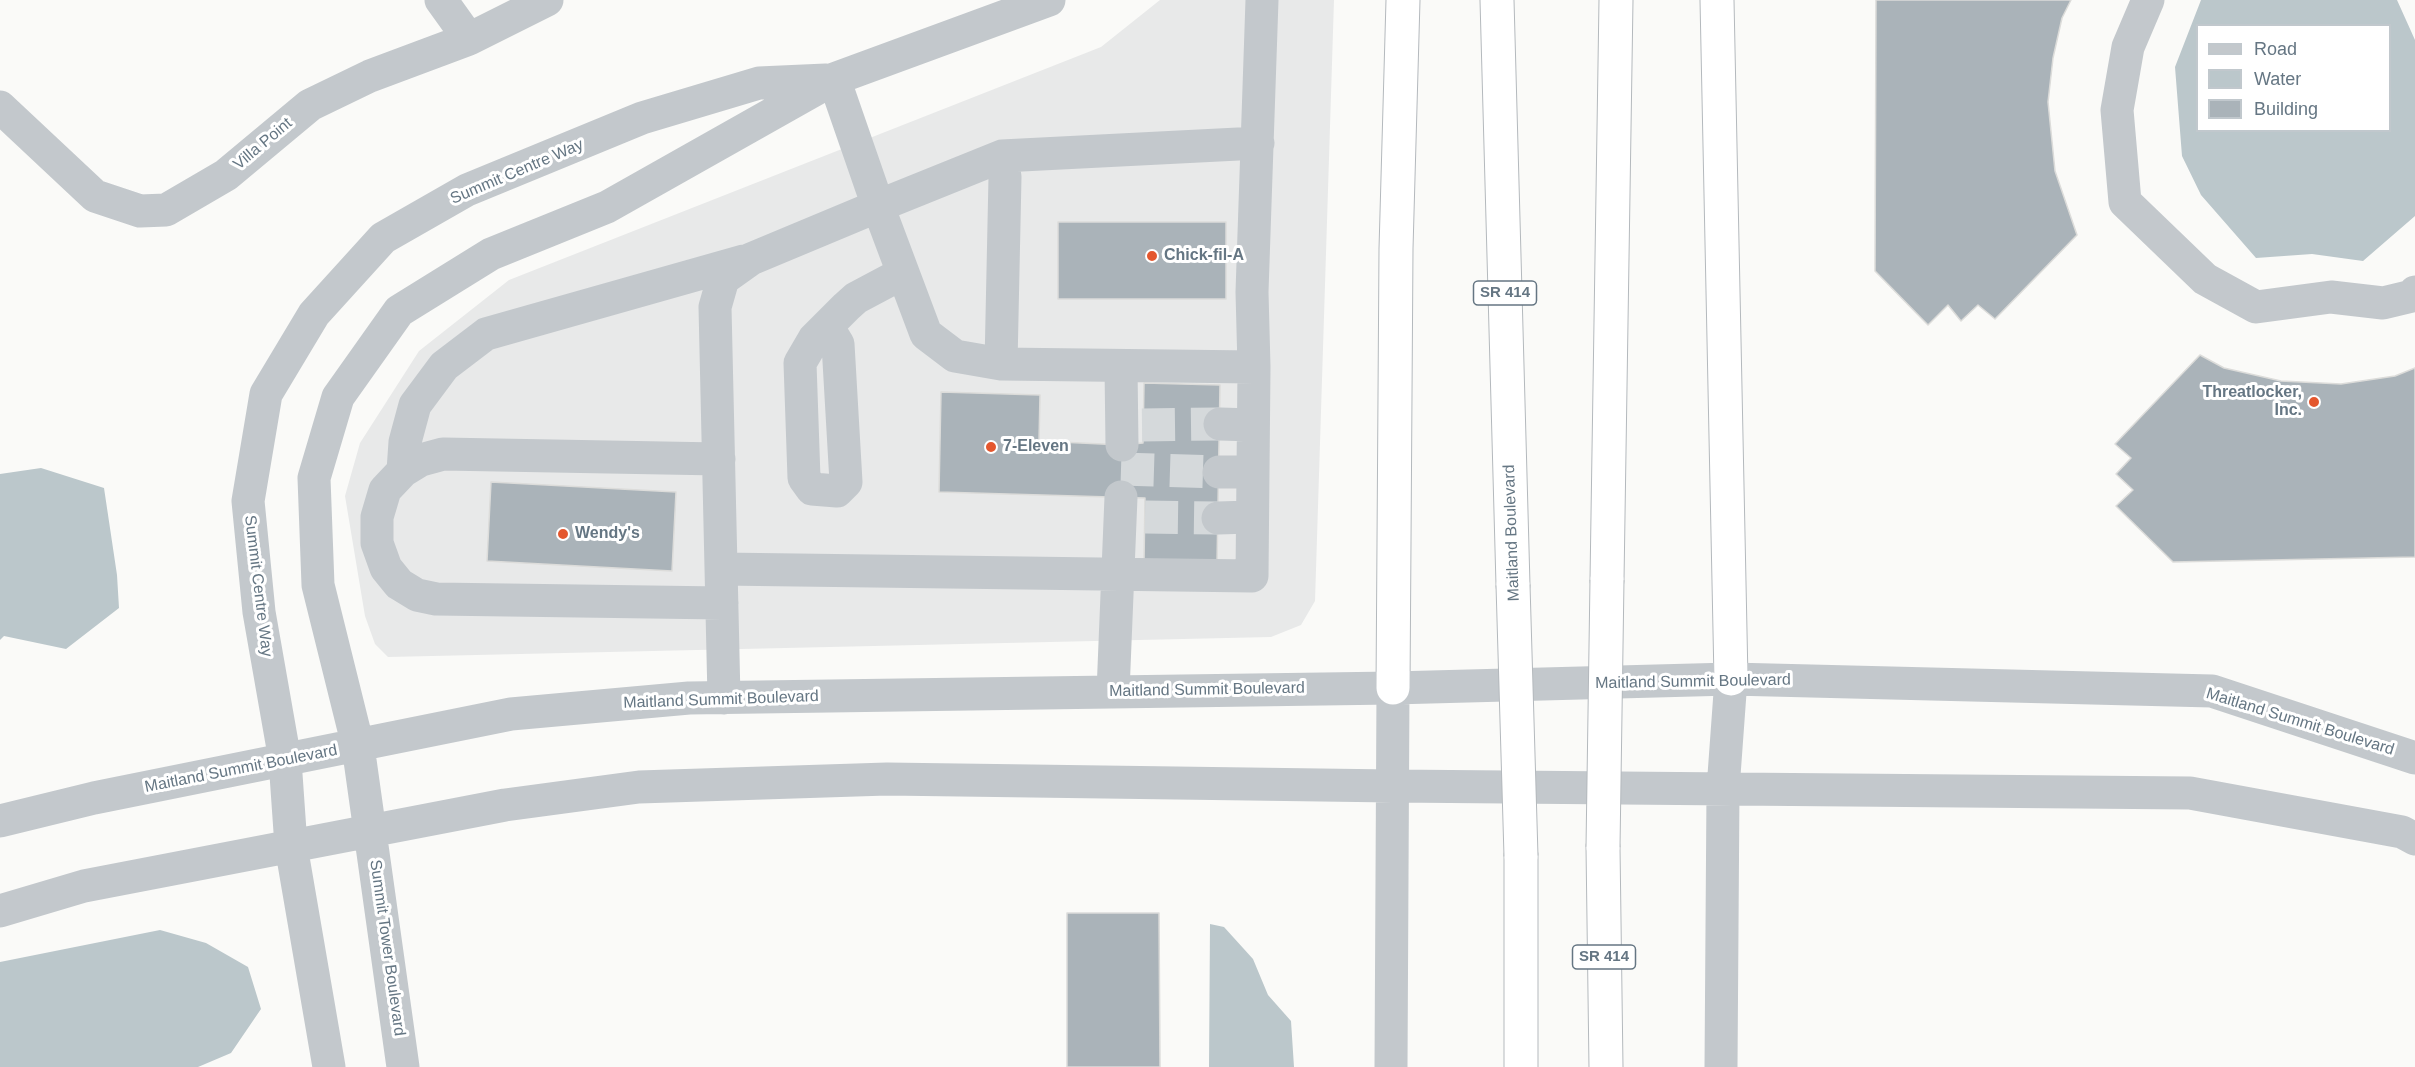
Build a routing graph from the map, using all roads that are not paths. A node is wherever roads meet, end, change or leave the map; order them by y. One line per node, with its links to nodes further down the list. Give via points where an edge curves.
1 (441, 0): 10 (street)
2 (547, 0): 10 (street, Villa Point)
3 (1049, 0): 11 (street, Summit Centre Way)
4 (1262, 0): 13 (street)
5 (1403, 0): 37 (highway, via 1396,249)
6 (1497, 0): 53 (highway, Maitland Boulevard / SR 414, bridge, via 1521,856)
7 (1616, 0): 54 (highway, SR 414, bridge, via 1603,847)
8 (1717, 0): 36 (highway)
9 (2148, 0): 18 (street, via 2128,47 2118,110 2125,202 2205,279 2256,308 2331,297 2383,303)
10 (469, 39): 12 (street, Villa Point, via 370,76 310,105 226,175 166,210 140,211 95,196)
11 (834, 80): 15 (street); 40 (street, Summit Centre Way, via 607,207 491,254 399,311 338,396 314,478 318,585); 42 (street, Summit Centre Way, via 748,86 642,118 467,190 383,238 314,314 266,394 248,501 258,612)
12 (0, 107)
13 (1258, 143): 14 (street); 22 (street, via 1252,292)
14 (1002, 156): 15 (street); 20 (street, via 1005,177)
15 (878, 206): 16 (street); 17 (street)
16 (751, 259): 26 (street, via 723,279 715,307); 27 (street, via 486,334 444,366 415,405 405,442)
17 (903, 273): 19 (street, via 856,298); 20 (street, via 926,334 955,356)
18 (2415, 292)
19 (827, 326)
20 (1001, 364): 21 (street)
21 (1121, 367): 22 (street); 25 (street)
22 (1254, 367): 24 (street)
23 (1220, 424): 24 (street)
24 (1253, 425): 29 (street)
25 (1129, 432)
26 (719, 459): 27 (street, via 443,454 421,460); 33 (street)
27 (403, 471): 35 (street, via 385,490 377,517 377,543 386,568 399,584 417,595 436,600)
28 (1219, 472): 29 (street)
29 (1252, 472): 31 (street)
30 (1128, 510): 34 (street)
31 (1251, 517): 32 (street); 34 (street, via 1252,576)
32 (1218, 518)
33 (721, 569): 34 (street); 35 (street)
34 (1119, 575): 38 (street)
35 (722, 603): 39 (street)
36 (1731, 679): 37 (street, Maitland Summit Boulevard); 41 (street, Maitland Summit Boulevard, via 2212,691); 44 (street)
37 (1394, 688): 38 (street, Maitland Summit Boulevard); 43 (street)
38 (1113, 692): 39 (street, Maitland Summit Boulevard)
39 (724, 698): 40 (street, Maitland Summit Boulevard, via 512,714)
40 (358, 746): 42 (street, Maitland Summit Boulevard); 46 (street, Summit Centre Way)
41 (2415, 758)
42 (285, 760): 45 (street, Maitland Summit Boulevard); 48 (street, Summit Centre Way)
43 (1393, 786): 44 (street); 46 (street, via 887,779 639,787); 52 (street)
44 (1723, 789): 47 (street, via 2190,793 2402,832); 55 (street)
45 (0, 821)
46 (371, 829): 48 (street); 51 (street, Summit Tower Boulevard)
47 (2415, 839)
48 (291, 846): 49 (street, via 84,886); 50 (street)
49 (0, 910)
50 (328, 1067)
51 (403, 1067)
52 (1391, 1067)
53 (1521, 1067)
54 (1606, 1067)
55 (1721, 1067)

